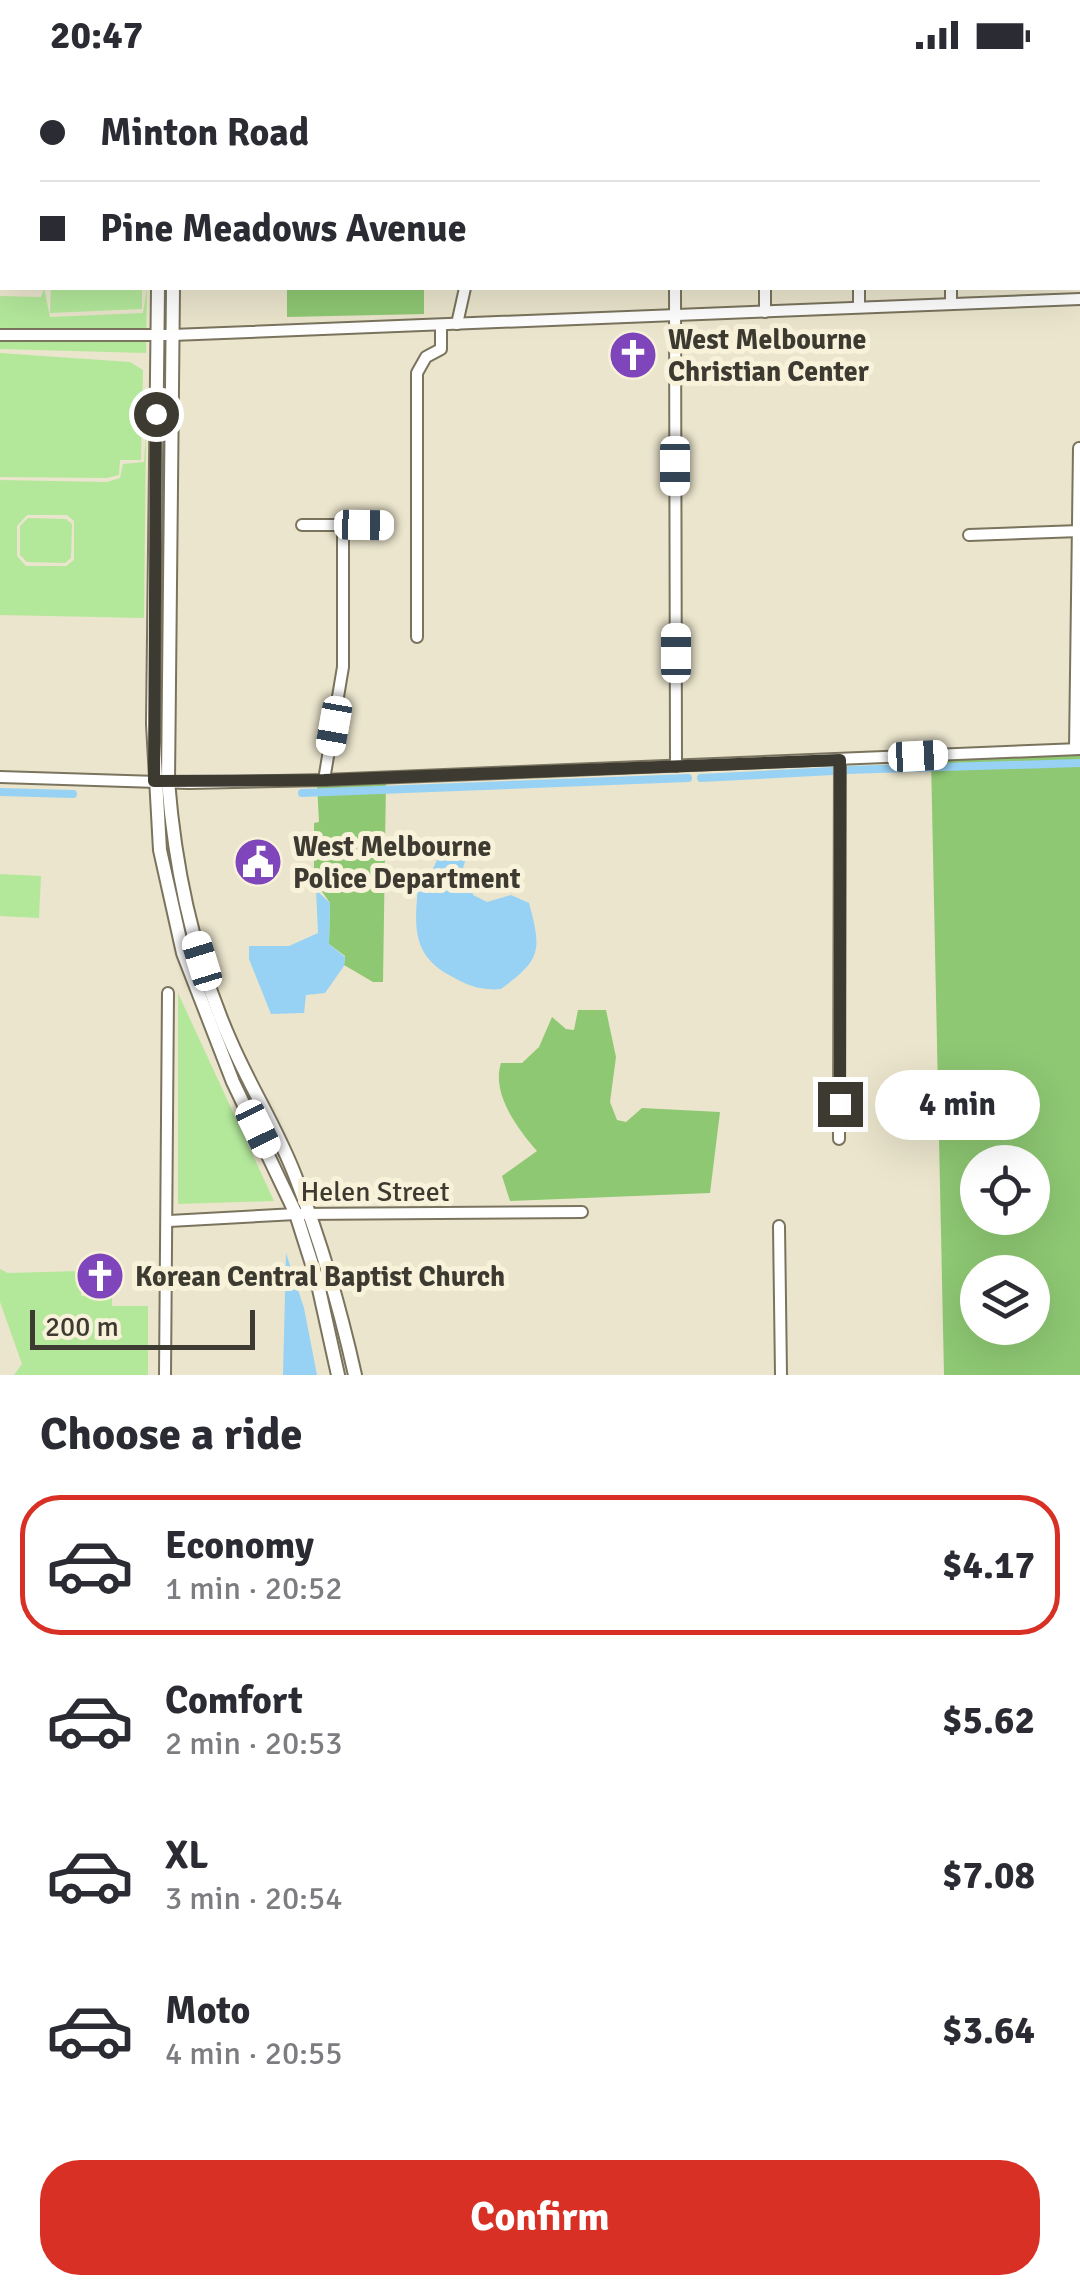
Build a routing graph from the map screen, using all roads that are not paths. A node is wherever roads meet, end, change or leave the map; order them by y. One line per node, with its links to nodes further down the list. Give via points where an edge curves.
1 (158, 290): 16 (main road)
2 (173, 290): 16 (main road)
3 (465, 290): 13 (street)
4 (675, 290): 12 (street)
5 (765, 290): 11 (street)
6 (859, 290): 10 (street)
7 (952, 290): 9 (street)
8 (1077, 295): 9 (street)
9 (951, 304): 10 (street)
10 (859, 307): 11 (street)
11 (765, 312): 12 (street)
12 (674, 315): 13 (street); 26 (street)
13 (457, 324): 14 (street)
14 (441, 325): 16 (street); 23 (street, via 441,349 417,373)
15 (0, 335): 16 (street)
16 (165, 335): 29 (main road)
17 (1079, 448): 21 (street)
18 (302, 525): 19 (street)
19 (343, 525): 20 (street); 28 (street, via 343,667)
20 (385, 525)
21 (1079, 531): 22 (street); 24 (street)
22 (969, 535)
23 (417, 637)
24 (1078, 749): 25 (street)
25 (840, 760): 26 (street); 33 (street)
26 (676, 766): 28 (street)
27 (0, 777): 29 (street)
28 (324, 780): 29 (street)
29 (161, 781): 31 (main road, via 191,925); 32 (main road, via 167,889)
30 (168, 993): 36 (street)
31 (222, 1022): 32 (main road); 35 (main road, via 296,1175)
32 (211, 1032): 35 (main road)
33 (840, 1139)
34 (582, 1212): 35 (street, Helen Street)
35 (302, 1214): 36 (street, Helen Street); 39 (main road); 40 (main road)
36 (168, 1221): 38 (street)
37 (780, 1226): 41 (street)
38 (164, 1375)
39 (338, 1375)
40 (356, 1375)
41 (781, 1375)

